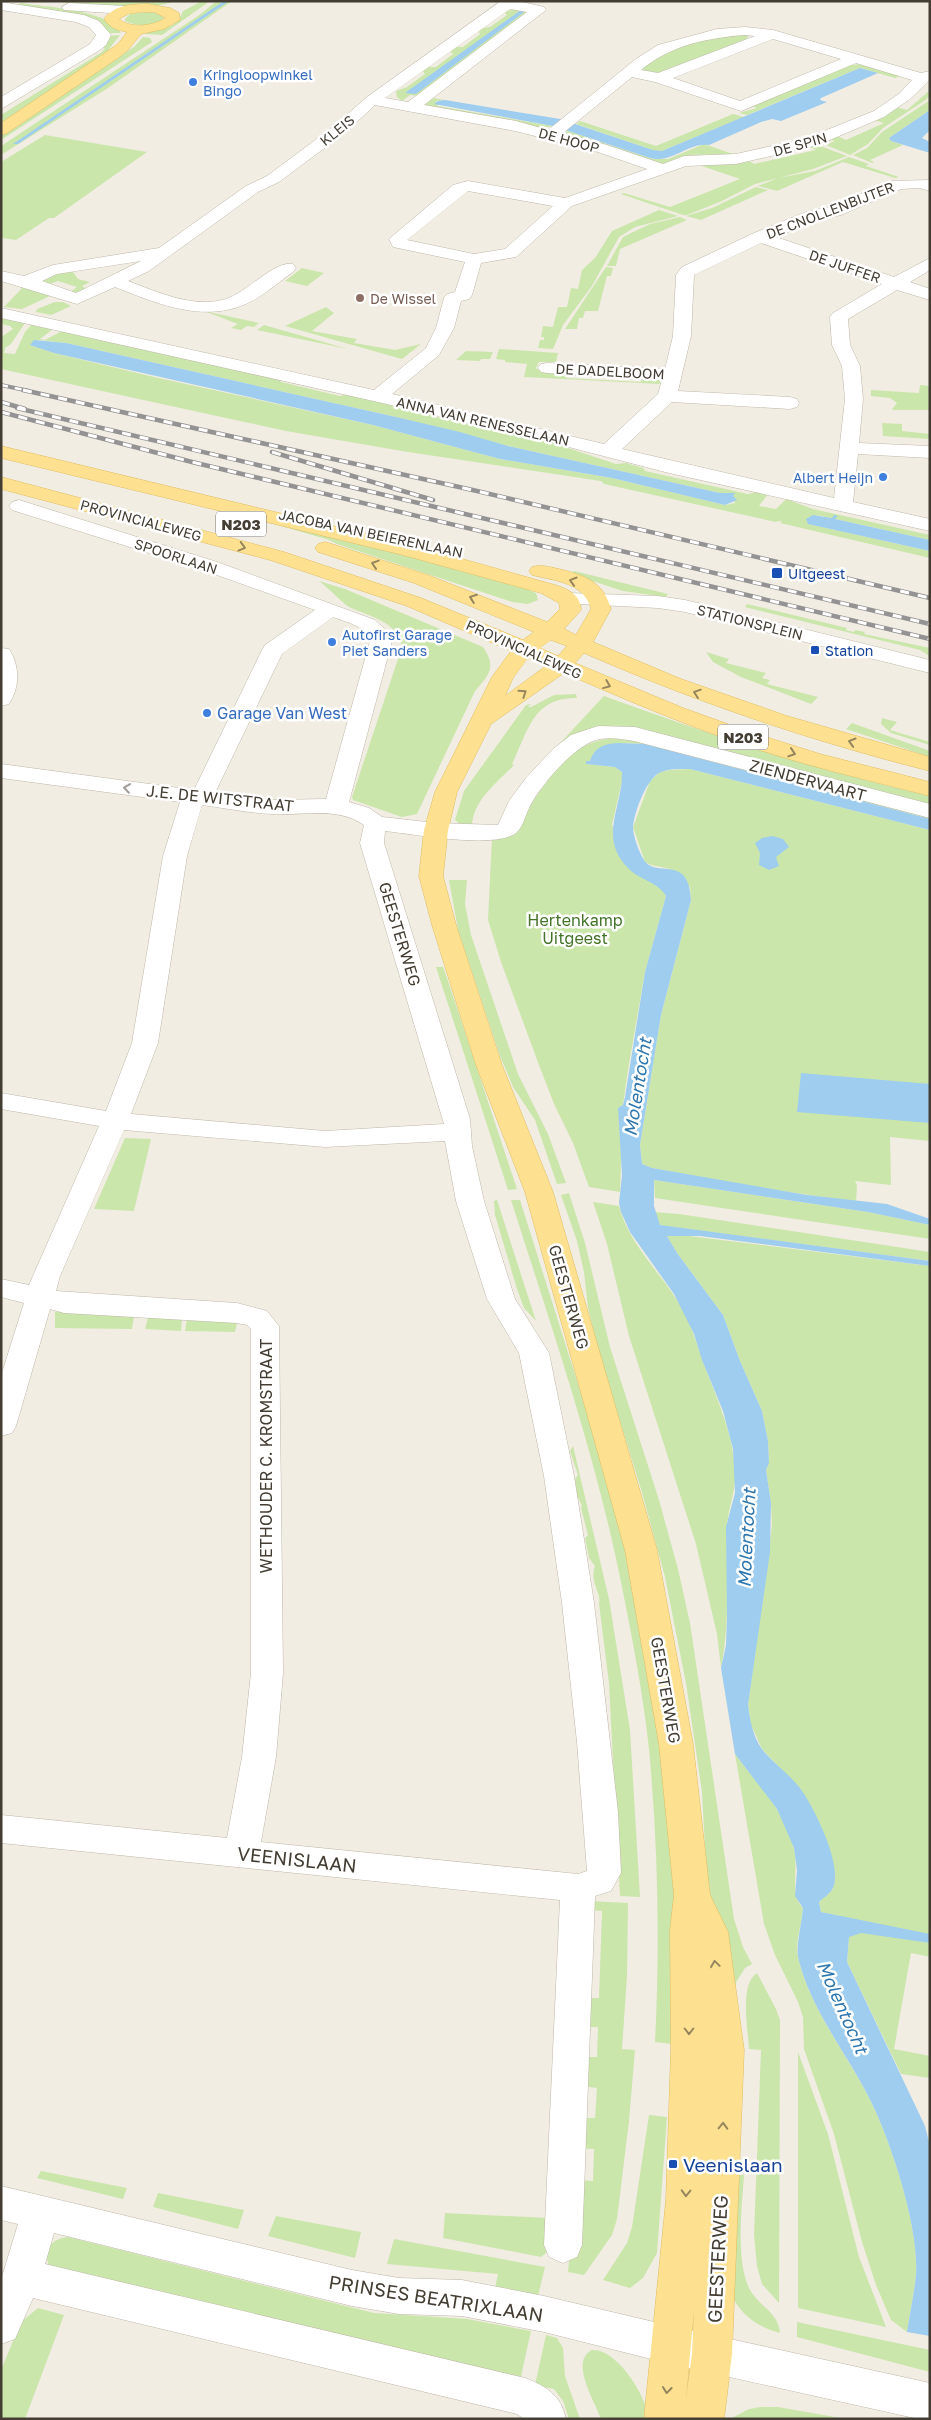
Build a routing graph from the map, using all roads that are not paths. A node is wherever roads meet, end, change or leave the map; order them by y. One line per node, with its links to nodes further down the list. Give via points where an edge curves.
1 (29, 1): 5 (street)
2 (509, 2): 13 (street, KLEIS); 15 (street, KLEIS, via 539,10)
3 (1, 6): 5 (street)
4 (125, 10): 5 (street); 6 (main road); 7 (main road, via 172,8 174,16 168,24)
5 (64, 11): 6 (street); 14 (street, via 94,24 104,35 101,42)
6 (111, 19): 7 (main road, via 119,26)
7 (137, 29): 16 (main road, via 123,47)
8 (773, 34): 9 (street, DE SPIN); 10 (street, DE SPIN, via 736,31 693,38 663,48); 12 (street)
9 (854, 59): 11 (street, DE SPIN); 12 (street, via 741,106)
10 (629, 72): 12 (street); 17 (street, DE SPIN)
11 (926, 77): 18 (street, DE SPIN, via 879,114 812,142 736,159 684,161)
12 (658, 78)
13 (372, 100): 15 (street, DE HOOP); 22 (street, KLEIS, via 273,179)
14 (1, 104)
15 (410, 108): 17 (street, DE HOOP)
16 (1, 130)
17 (554, 132): 18 (street, DE HOOP)
18 (663, 169): 20 (street)
19 (930, 186): 21 (street, DE CNOLLENBIJTER, via 898,184 835,211 812,216)
20 (566, 203): 23 (street, via 510,253); 23 (street, via 468,186 459,188 397,239 399,244 407,247)
21 (760, 236): 29 (street, DE JUFFER); 33 (street, DE DADELBOOM, via 685,275 682,336)
22 (163, 252): 27 (street, KLEIS, via 53,270); 28 (street, KLEIS)
23 (474, 260): 34 (street, via 463,295 453,298 445,328 433,351)
24 (930, 262): 29 (street)
25 (287, 268): 28 (street, via 245,298 196,307)
26 (1, 276): 27 (street)
27 (26, 282): 28 (street, KLEIS, via 76,300)
28 (116, 282)
29 (897, 284): 30 (street, DE JUFFER); 38 (street, via 839,317 841,345 851,366 854,399)
30 (930, 295)
31 (1, 313): 34 (street, ANNA VAN RENESSELAAN)
32 (547, 368): 33 (street, DE DADELBOOM)
33 (673, 375): 35 (street, DE DADELBOOM)
34 (378, 396): 39 (street, ANNA VAN RENESSELAAN)
35 (667, 396): 36 (street); 39 (street, DE DADELBOOM)
36 (790, 403)
37 (1, 445): 48 (main road, JACOBA VAN BEIERENLAAN, one-way to 37, via 589,586 532,569 401,538 327,526)
38 (850, 448): 41 (street); 45 (street)
39 (607, 451): 45 (street, ANNA VAN RENESSELAAN)
40 (1, 452): 47 (main road, JACOBA VAN BEIERENLAAN, via 409,550 548,589)
41 (930, 452)
42 (1, 464): 50 (main road, PROVINCIALEWEG / N203, one-way to 42, via 421,579 316,545)
43 (1, 483): 53 (main road, PROVINCIALEWEG / N203, one-way to 53, via 277,556 414,602)
44 (19, 506): 49 (street, SPOORLAAN, via 210,566)
45 (843, 506): 46 (street, ANNA VAN RENESSELAAN)
46 (930, 525)
47 (568, 599): 48 (street, STATIONSPLEIN); 50 (main road, via 548,608); 51 (main road, via 571,610)
48 (600, 601): 52 (main road, via 597,619); 56 (street, STATIONSPLEIN, via 685,606)
49 (332, 609): 62 (street, via 273,650); 63 (street, via 368,624 379,634 381,641)
50 (501, 610): 51 (main road, PROVINCIALEWEG / N203)
51 (550, 630): 52 (main road, PROVINCIALEWEG / N203); 53 (main road, GEESTERWEG)
52 (582, 644): 55 (main road, GEESTERWEG); 59 (main road, PROVINCIALEWEG / N203, one-way to 52, via 779,721 682,688)
53 (524, 650): 55 (main road, PROVINCIALEWEG / N203); 58 (main road, GEESTERWEG, via 503,677)
54 (1, 654): 57 (street, via 8,676)
55 (562, 666): 58 (main road, GEESTERWEG, one-way to 55); 61 (main road, PROVINCIALEWEG / N203, one-way to 61, via 742,737 812,759)
56 (930, 667)
57 (1, 699)
58 (484, 719): 66 (main road, GEESTERWEG, via 446,792)
59 (930, 764)
60 (1, 771): 62 (street, J.E. DE WITSTRAAT, one-way to 60)
61 (930, 789)
62 (197, 798): 63 (street, J.E. DE WITSTRAAT, via 272,807); 68 (street, via 175,856 145,1043)
63 (336, 806): 65 (street, J.E. DE WITSTRAAT, via 361,813)
64 (930, 811): 66 (street, ZIENDERVAART, via 613,731 583,736 574,742 523,797 506,830 492,833)
65 (376, 823): 66 (street, J.E. DE WITSTRAAT); 69 (street, GEESTERWEG, via 372,835 376,859 458,1119)
66 (436, 830): 76 (main road, GEESTERWEG, via 431,876 434,890 489,1065 539,1192 641,1550 676,1744)
67 (1, 1101): 68 (street)
68 (115, 1122): 69 (street, via 325,1139); 71 (street)
69 (458, 1132): 75 (street, GEESTERWEG, via 470,1200 501,1299 534,1353 559,1476 578,1603 602,1812 604,1874 599,1881)
70 (1, 1288): 71 (street, WETHOUDER C. KROMSTRAAT)
71 (40, 1296): 72 (street); 74 (street, WETHOUDER C. KROMSTRAAT, via 64,1302 237,1313 257,1318 265,1326 267,1674 260,1749)
72 (1, 1426)
73 (1, 1829): 74 (street, VEENISLAAN)
74 (241, 1854): 75 (street, VEENISLAAN)
75 (585, 1886): 79 (street, GEESTERWEG)
76 (692, 1894): 82 (main road, GEESTERWEG, one-way to 82, via 688,1931 686,2200); 83 (main road, GEESTERWEG, one-way to 76, via 726,2050 710,1932)
77 (1, 2203): 78 (street, PRINSES BEATRIXLAAN)
78 (40, 2214): 80 (street); 82 (street, PRINSES BEATRIXLAAN, via 352,2288 399,2296 462,2298)
79 (563, 2244)
80 (22, 2278): 81 (street); 85 (street)
81 (1, 2326)
82 (671, 2345): 83 (street, PRINSES BEATRIXLAAN); 86 (main road, GEESTERWEG, one-way to 86)
83 (712, 2354): 84 (street, PRINSES BEATRIXLAAN); 87 (main road, GEESTERWEG)
84 (930, 2402)
85 (536, 2408)
86 (664, 2419)
87 (704, 2419)

